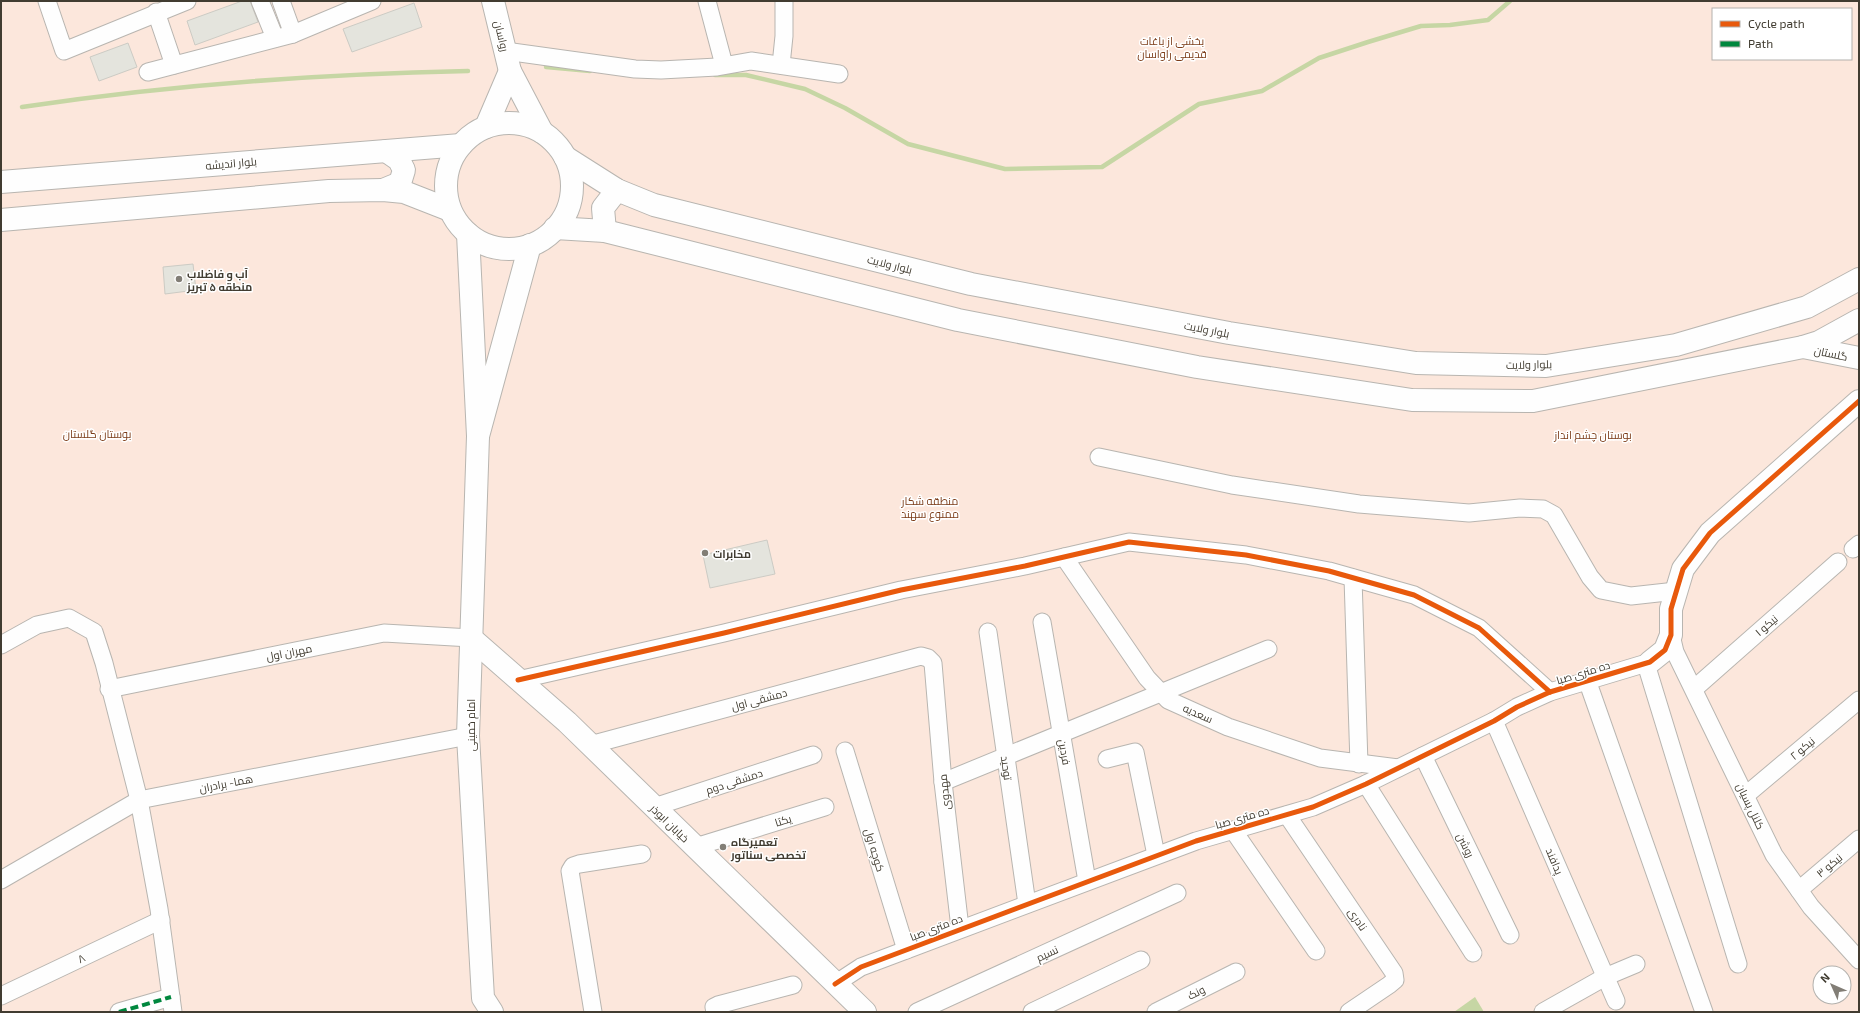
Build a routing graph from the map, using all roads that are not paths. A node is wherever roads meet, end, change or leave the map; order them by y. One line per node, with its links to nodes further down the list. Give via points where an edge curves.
1 (47, 1): 9 (street, via 64,51)
2 (187, 1): 9 (street)
3 (260, 1): 11 (street)
4 (281, 1): 10 (street)
5 (372, 1): 10 (street)
6 (493, 1): 12 (main road, رواسان)
7 (707, 1): 13 (street)
8 (784, 1): 14 (street)
9 (156, 12): 15 (street)
10 (293, 34): 11 (street)
11 (275, 38): 15 (street)
12 (505, 51): 13 (street, via 635,69 661,70); 17 (main road, رواسان)
13 (724, 65): 14 (street, via 751,61)
14 (781, 65): 18 (street)
15 (174, 66): 16 (street)
16 (148, 72)
17 (510, 72): 19 (main road); 20 (main road, رواسان)
18 (839, 74)
19 (486, 127): 20 (main road, via 511,123 524,124); 21 (main road, via 472,134)
20 (542, 132): 23 (main road)
21 (460, 145): 22 (main road, بلوار اندیشه); 27 (main road, via 451,160 446,176 446,194)
22 (386, 151): 24 (main road, بلوار اندیشه); 25 (main road, via 398,160 404,170 400,183)
23 (566, 157): 26 (main road, بلوار ولایت); 29 (main road, via 571,176 571,194 566,212)
24 (1, 182)
25 (383, 190): 27 (main road, via 404,192); 28 (main road, via 329,191)
26 (617, 190): 30 (main road, via 602,208); 33 (main road, بلوار ولایت, via 654,205 971,284 1229,333 1416,363 1546,366 1676,345 1807,307)
27 (450, 210): 31 (main road)
28 (1, 220)
29 (555, 228): 30 (main road); 32 (main road)
30 (605, 231): 35 (main road, via 958,320 1197,367 1412,400 1533,401)
31 (468, 234): 32 (main road, via 487,245 508,249); 38 (main road)
32 (530, 245): 38 (main road)
33 (1859, 279)
34 (1856, 326): 35 (main road)
35 (1803, 347): 36 (main road, گلستان)
36 (1859, 358)
37 (1859, 402): 43 (main road, via 1710,533 1683,569)
38 (478, 436): 47 (main road, امام خمینی)
39 (1098, 458): 43 (street, via 1232,485 1359,504 1470,513 1520,508 1543,509 1554,515 1590,577 1601,590 1631,596)
40 (1064, 557): 42 (street, via 1129,542 1246,555); 52 (street, via 901,590); 57 (street, سعدیه, via 1147,678)
41 (1838, 562): 54 (street, نیکو ۱)
42 (1353, 578): 56 (street, via 1414,595 1479,628); 68 (street)
43 (1676, 591): 46 (main road, via 1671,609)
44 (1042, 622): 60 (street, فردین)
45 (988, 632): 65 (street, توحید)
46 (1671, 635): 51 (main road, via 1665,650); 54 (street, کلنل پسیان, via 1675,652)
47 (471, 638): 52 (main road, خیابان ابوذر); 55 (street, مهران اول, via 384,633); 61 (main road, امام خمینی)
48 (1, 645): 55 (street, via 37,625 68,618 94,632 104,662)
49 (1268, 649): 57 (street)
50 (928, 658): 62 (street, دمشقی اول, via 921,656); 70 (street, مهدوی, via 933,663)
51 (1648, 663): 53 (street, ده متری صبا); 96 (street)
52 (518, 680): 62 (main road, خیابان ابوذر)
53 (1587, 680): 56 (street, ده متری صبا); 114 (street)
54 (1695, 688): 72 (street, کلنل پسیان)
55 (109, 689): 73 (street)
56 (1550, 692): 59 (street, ده متری صبا)
57 (1161, 693): 60 (street); 68 (street, سعدیه, via 1168,700 1228,727 1320,758)
58 (1859, 700): 72 (street, نیکو ۲)
59 (1494, 721): 66 (street, ده متری صبا); 98 (street, پدافند)
60 (1062, 734): 65 (street); 83 (street, فردین)
61 (468, 736): 73 (street, هما- برادران); 104 (main road, امام خمینی)
62 (590, 745): 74 (main road, خیابان ابوذر)
63 (845, 751): 90 (street, کوچه اول)
64 (813, 755): 74 (street, دمشقی دوم)
65 (1006, 756): 70 (street); 86 (street, توحید)
66 (1423, 756): 69 (street, ده متری صبا); 89 (street, روشن)
67 (1107, 759): 81 (street, via 1135,752)
68 (1359, 764): 69 (street, سعدیه)
69 (1398, 768): 71 (street, ده متری صبا)
70 (943, 782): 88 (street, مهدوی)
71 (1366, 784): 76 (street, ده متری صبا, via 1314,807); 92 (street)
72 (1746, 795): 84 (street, کلنل پسیان, via 1774,855)
73 (139, 800): 82 (street, هما- برادران); 87 (street)
74 (654, 807): 79 (main road, خیابان ابوذر)
75 (825, 807): 79 (street, یکتا)
76 (1286, 814): 77 (street, ده متری صبا); 112 (street, نادری, via 1394,973 1394,980 1389,985)
77 (1233, 830): 81 (street, ده متری صبا); 91 (street)
78 (1859, 839): 84 (street, نیکو ۳)
79 (695, 847): 99 (main road, خیابان ابوذر)
80 (642, 854): 106 (street, via 579,864 573,866 570,872)
81 (1156, 855): 83 (street, ده متری صبا)
82 (1, 880)
83 (1087, 881): 86 (street, ده متری صبا)
84 (1799, 890): 94 (street, کلنل پسیان)
85 (1177, 893): 109 (street, نسیم)
86 (1027, 904): 88 (street, ده متری صبا)
87 (161, 920): 101 (street, ۸); 103 (street)
88 (960, 928): 90 (street, ده متری صبا)
89 (1510, 935)
90 (906, 950): 99 (street, ده متری صبا, via 862,967)
91 (1316, 950)
92 (1473, 953)
93 (1141, 960): 110 (street)
94 (1859, 960)
95 (1636, 964): 98 (street)
96 (1738, 964)
97 (1236, 972): 111 (street, ونک)
98 (1605, 977): 102 (street, پدافند); 113 (street)
99 (835, 984): 108 (main road, خیابان ابوذر)
100 (792, 985): 107 (street, via 718,1005 714,1007)
101 (1, 996)
102 (1616, 1001)
103 (172, 1005): 105 (street)
104 (486, 1007)
105 (119, 1012)
106 (592, 1012)
107 (715, 1012)
108 (864, 1012)
109 (917, 1012)
110 (1032, 1012)
111 (1156, 1012)
112 (1349, 1012)
113 (1543, 1012)
114 (1704, 1012)

